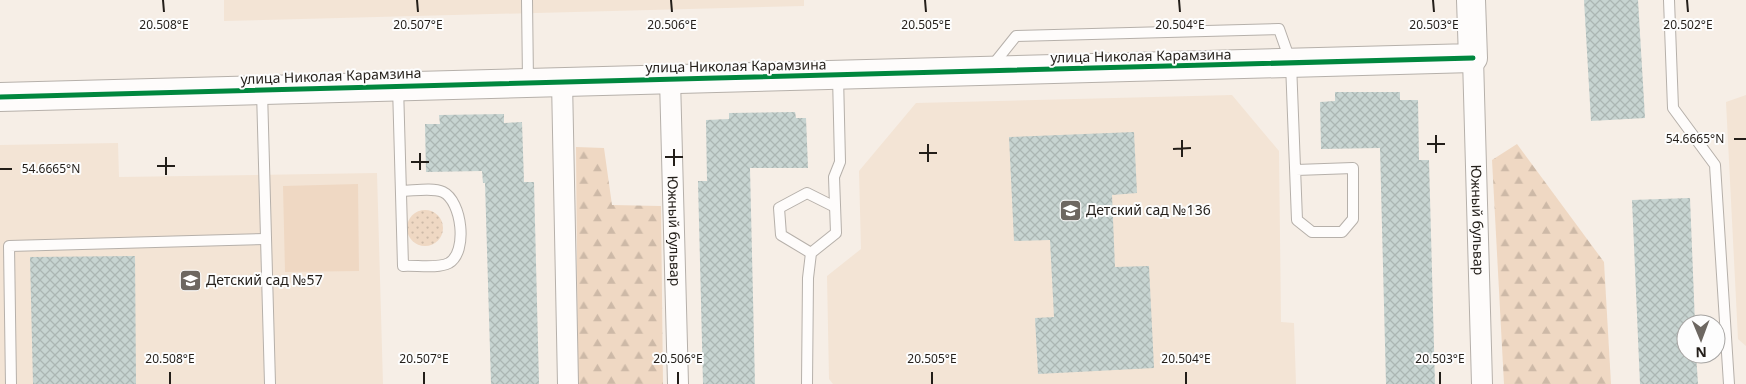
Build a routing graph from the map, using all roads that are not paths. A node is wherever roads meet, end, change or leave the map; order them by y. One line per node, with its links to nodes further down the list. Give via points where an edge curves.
1 (527, 0): 9 (lane)
2 (1471, 0): 4 (street)
3 (1669, 0): 25 (lane, via 1674,108 1715,165)
4 (1473, 58): 5 (street, улица Николая Карамзина); 24 (street, Южный бульвар)
5 (1291, 63): 6 (street, улица Николая Карамзина); 13 (lane)
6 (838, 75): 7 (street, улица Николая Карамзина); 15 (lane, via 840,162 834,177)
7 (670, 79): 8 (street, улица Николая Карамзина); 22 (street, Южный бульвар)
8 (562, 81): 9 (street, улица Николая Карамзина); 21 (street)
9 (528, 82): 10 (street, улица Николая Карамзина)
10 (398, 85): 11 (street, улица Николая Карамзина); 14 (lane)
11 (262, 90): 12 (street, улица Николая Карамзина); 16 (lane)
12 (0, 96)
13 (1296, 170): 13 (lane, via 1297,220 1312,232 1342,232 1353,219 1353,168)
14 (401, 191): 14 (lane, via 403,266 450,262 458,253 460,241 459,218 451,198 442,191)
15 (835, 207): 17 (lane, via 836,233); 17 (lane, via 807,194 779,208 781,235)
16 (266, 239): 18 (lane, via 9,246); 20 (lane)
17 (811, 254): 23 (lane)
18 (5, 276): 19 (lane)
19 (11, 384)
20 (270, 384)
21 (568, 384)
22 (678, 384)
23 (807, 384)
24 (1482, 384)
25 (1729, 384)

